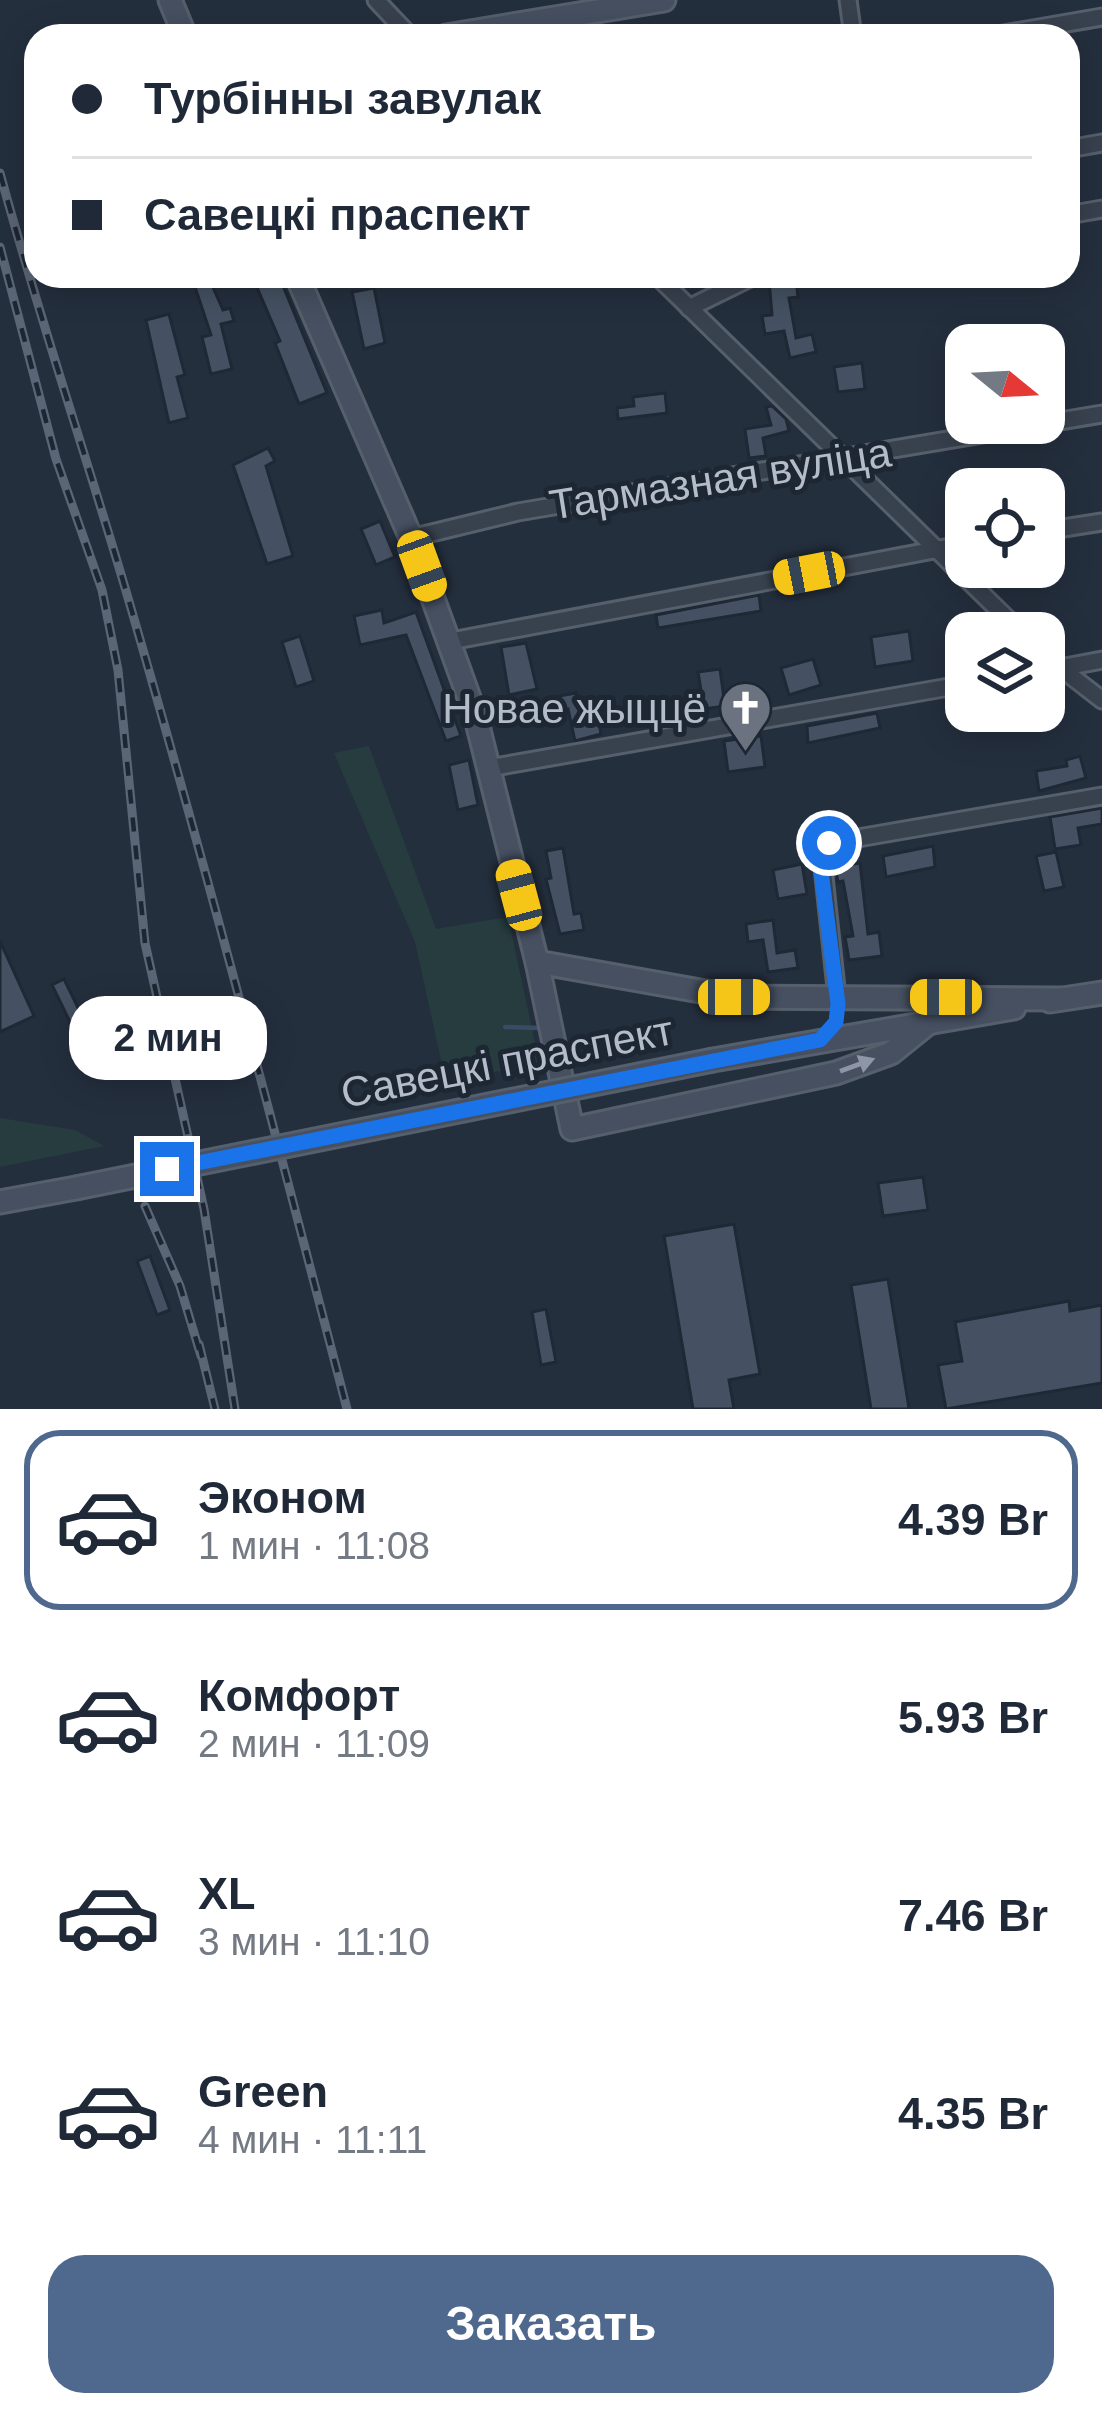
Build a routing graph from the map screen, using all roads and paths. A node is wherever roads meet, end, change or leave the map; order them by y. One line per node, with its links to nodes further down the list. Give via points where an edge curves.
1 (376, 0): 4 (street)
2 (664, 0): 5 (main road)
3 (1102, 17): 6 (street)
4 (399, 24)
5 (519, 24)
6 (1061, 24)
7 (302, 288): 15 (main road)
8 (669, 288): 10 (street)
9 (730, 288): 10 (street)
10 (689, 308): 12 (street)
11 (1102, 415): 12 (street, Тармазная вуліца)
12 (844, 458): 15 (street, Тармазная вуліца, via 518,512); 17 (street)
13 (1102, 522): 14 (street)
14 (1065, 528)
15 (411, 538): 19 (main road)
16 (945, 547): 17 (street)
17 (938, 548): 18 (street); 19 (street)
18 (1001, 612)
19 (451, 641): 25 (main road)
20 (1102, 660): 21 (street)
21 (1065, 667)
22 (1065, 678): 24 (street)
23 (945, 688): 25 (street)
24 (1102, 700)
25 (489, 768): 27 (main road)
26 (1102, 796): 29 (street, via 821,849)
27 (537, 962): 29 (main road, via 711,995); 31 (main road, one-way to 31, via 572,1129 836,1073 891,1053)
28 (1102, 993): 30 (main road, Савецкі праспект)
29 (837, 997): 30 (main road); 32 (main road, via 836,1022)
30 (1060, 999): 31 (main road, Савецкі праспект)
31 (927, 1024): 32 (main road, Савецкі праспект)
32 (820, 1040): 33 (main road, Савецкі праспект, bridge)
33 (0, 1202)

